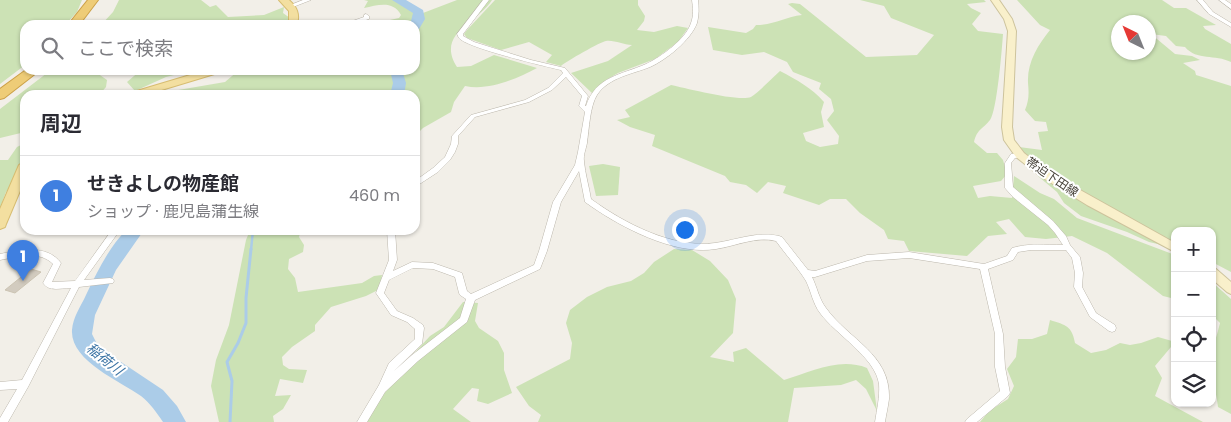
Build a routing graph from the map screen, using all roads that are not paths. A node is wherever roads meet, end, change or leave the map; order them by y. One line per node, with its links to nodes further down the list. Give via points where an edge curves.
1 (93, 0): 13 (highway)
2 (103, 0): 14 (highway)
3 (283, 0): 10 (main road)
4 (308, 0): 10 (street)
5 (486, 0): 19 (street, via 460,34 461,37)
6 (695, 0): 25 (street, via 696,20 688,34 658,61 608,81 595,93)
7 (995, 0): 26 (main road, 帯迫下田線, via 1012,31 1006,127 1009,140)
8 (1200, 0): 17 (street, via 1211,13)
9 (1222, 0): 11 (street)
10 (291, 6): 15 (main road)
11 (1231, 7)
12 (366, 16): 16 (street)
13 (77, 20)
14 (88, 20)
15 (294, 20)
16 (360, 20)
17 (1231, 25)
18 (20, 72): 22 (highway)
19 (567, 73): 25 (street, via 585,96 582,106); 29 (street, via 550,89 527,100 473,116 455,136 455,146 442,165)
20 (27, 75): 24 (highway)
21 (201, 75): 23 (main road)
22 (0, 87)
23 (151, 90)
24 (0, 95)
25 (589, 112): 27 (street)
26 (1020, 155): 33 (street, via 1012,156 1008,163 1009,188 1060,233); 34 (main road, 帯迫下田線, via 1063,186)
27 (580, 160): 37 (street, via 588,200 635,228 663,240 707,247 776,238); 43 (street, via 557,202 537,267)
28 (20, 178): 30 (main road)
29 (420, 181)
30 (0, 224)
31 (112, 235): 41 (street)
32 (391, 235): 39 (street, via 393,260)
33 (1067, 246): 36 (street, via 1031,246 1015,250 1010,258); 44 (street, via 1076,257 1078,287 1093,316)
34 (1171, 246)
35 (0, 257): 41 (street, via 30,252 53,259 57,263 47,283 50,286)
36 (984, 266): 37 (street, via 888,256 868,258 822,273); 51 (street, via 1000,334 1000,367 1005,393)
37 (804, 273): 50 (street, via 823,310 873,358 882,375 884,405)
38 (1216, 276): 42 (main road)
39 (386, 278): 43 (street, via 412,265 433,266 459,275 463,293); 47 (street, via 380,293 384,300 394,313 420,328 419,341 392,366)
40 (110, 281): 41 (street)
41 (76, 285): 45 (street)
42 (1231, 289)
43 (470, 298): 47 (street, via 464,320 415,358)
44 (1112, 328)
45 (25, 384): 46 (street); 48 (street)
46 (0, 386)
47 (381, 391): 49 (street)
48 (3, 422)
49 (362, 422)
50 (880, 422)
51 (970, 422)

